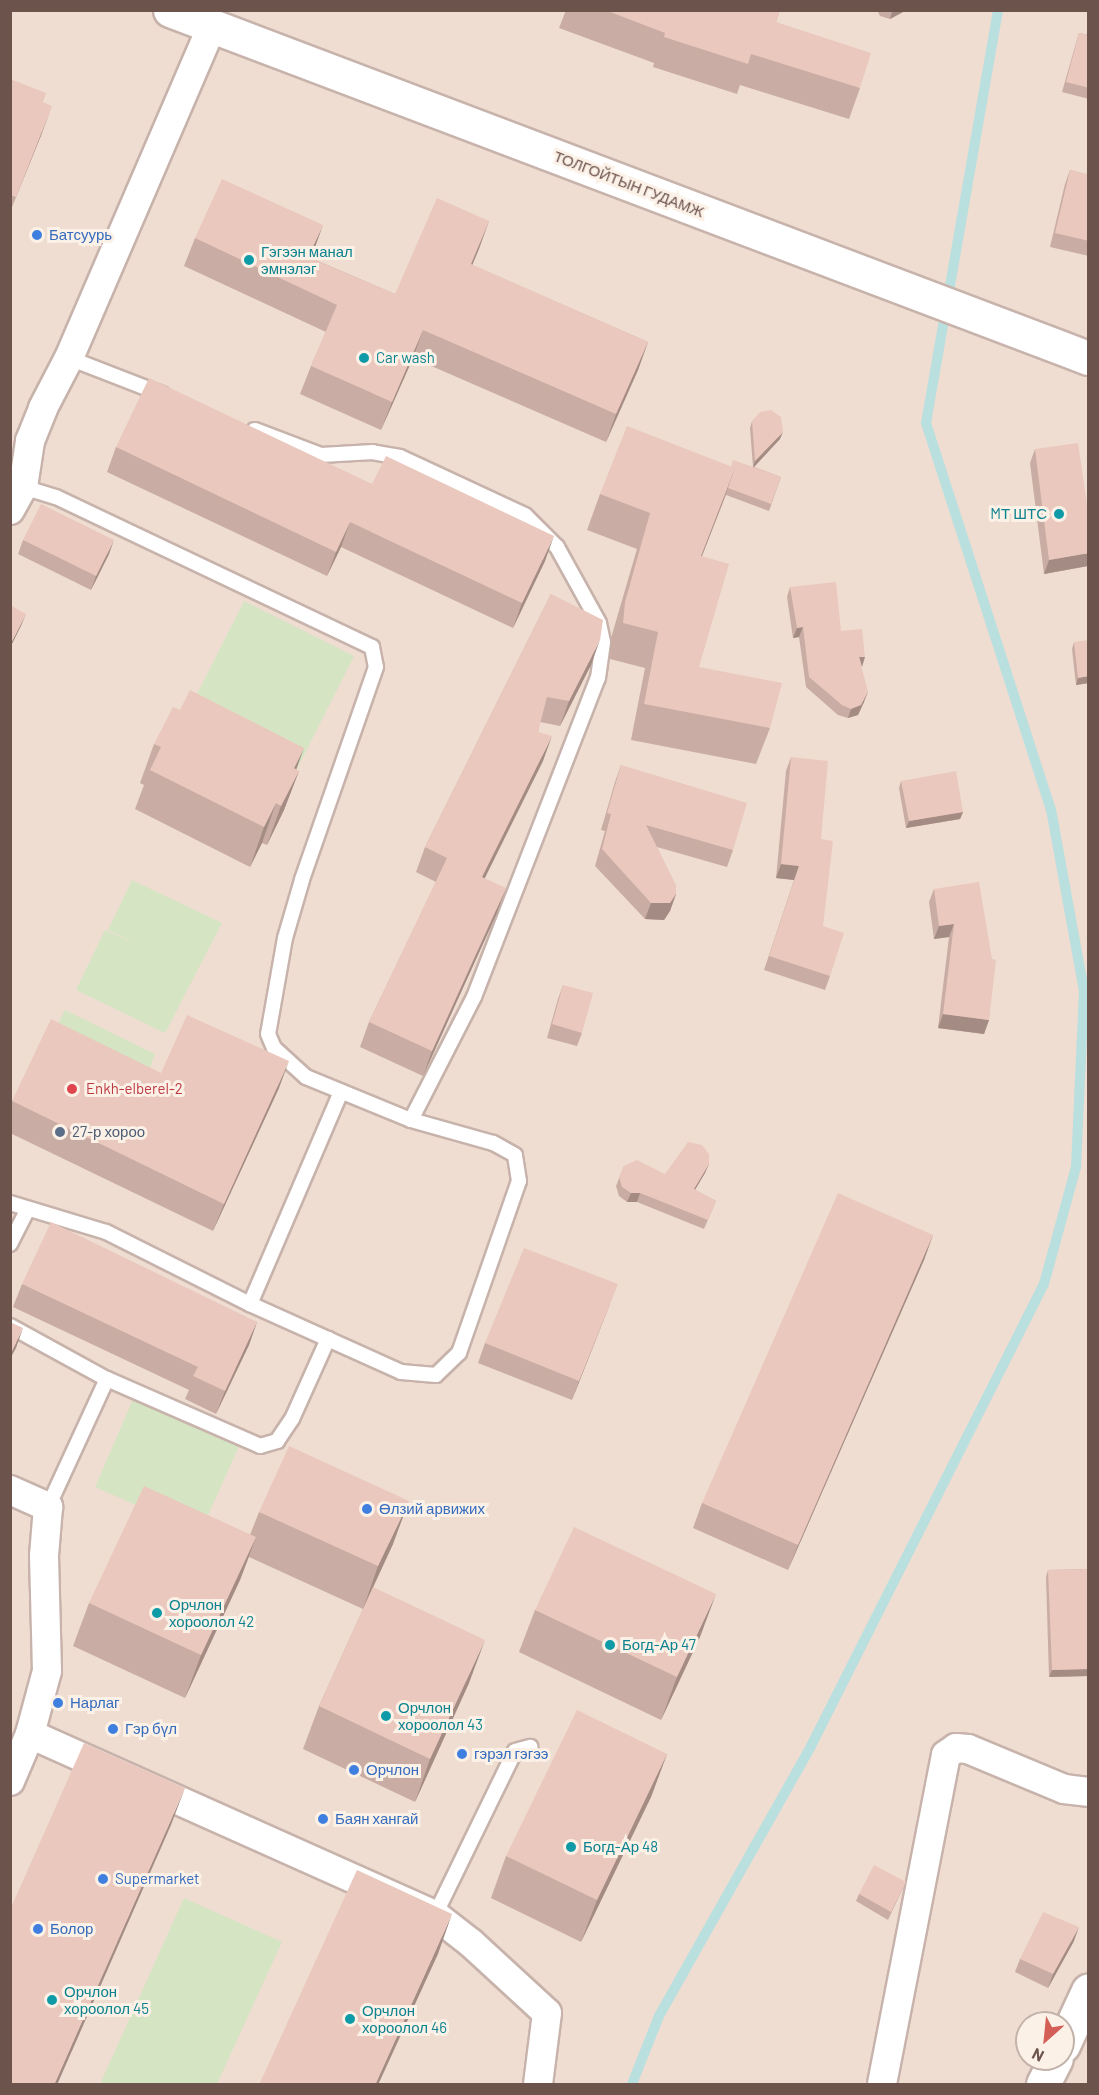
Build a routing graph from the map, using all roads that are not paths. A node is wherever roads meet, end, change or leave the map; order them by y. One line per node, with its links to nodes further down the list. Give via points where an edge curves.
1 (170, 10): 2 (main road, ТОЛГОЙТЫН ГУДАМЖ)
2 (212, 26): 3 (street); 4 (main road, ТОЛГОЙТЫН ГУДАМЖ)
3 (69, 358): 5 (lane); 7 (street, via 30,441)
4 (1089, 358)
5 (178, 400)
6 (244, 426): 9 (lane, via 321,455 373,452 400,457 525,515 557,547 599,623 603,642 594,689 474,997)
7 (17, 498): 8 (lane, via 56,497 372,647 376,667 302,880 285,938 268,1034 274,1048 306,1077)
8 (341, 1092): 9 (lane); 13 (lane)
9 (411, 1120): 15 (lane, via 494,1143 515,1155 519,1181 459,1353 436,1375 401,1372)
10 (10, 1203): 11 (lane)
11 (27, 1210): 12 (lane); 13 (lane, via 106,1232)
12 (10, 1244)
13 (250, 1304): 15 (lane)
14 (10, 1326): 16 (lane)
15 (328, 1339): 16 (lane, via 292,1419 277,1441 260,1446)
16 (107, 1379): 18 (lane)
17 (10, 1490): 18 (street)
18 (48, 1507): 19 (street, via 44,1556 47,1671)
19 (20, 1731): 21 (street); 23 (street)
20 (530, 1747): 23 (lane, via 514,1751)
21 (10, 1781)
22 (1089, 1792): 28 (street, via 1064,1789 968,1749 956,1748 946,1755)
23 (435, 1915): 27 (street, via 471,1942 547,2013)
24 (1087, 1999): 25 (main road)
25 (1075, 2022)
26 (1050, 2071): 29 (main road)
27 (538, 2085)
28 (882, 2085)
29 (1043, 2085)

